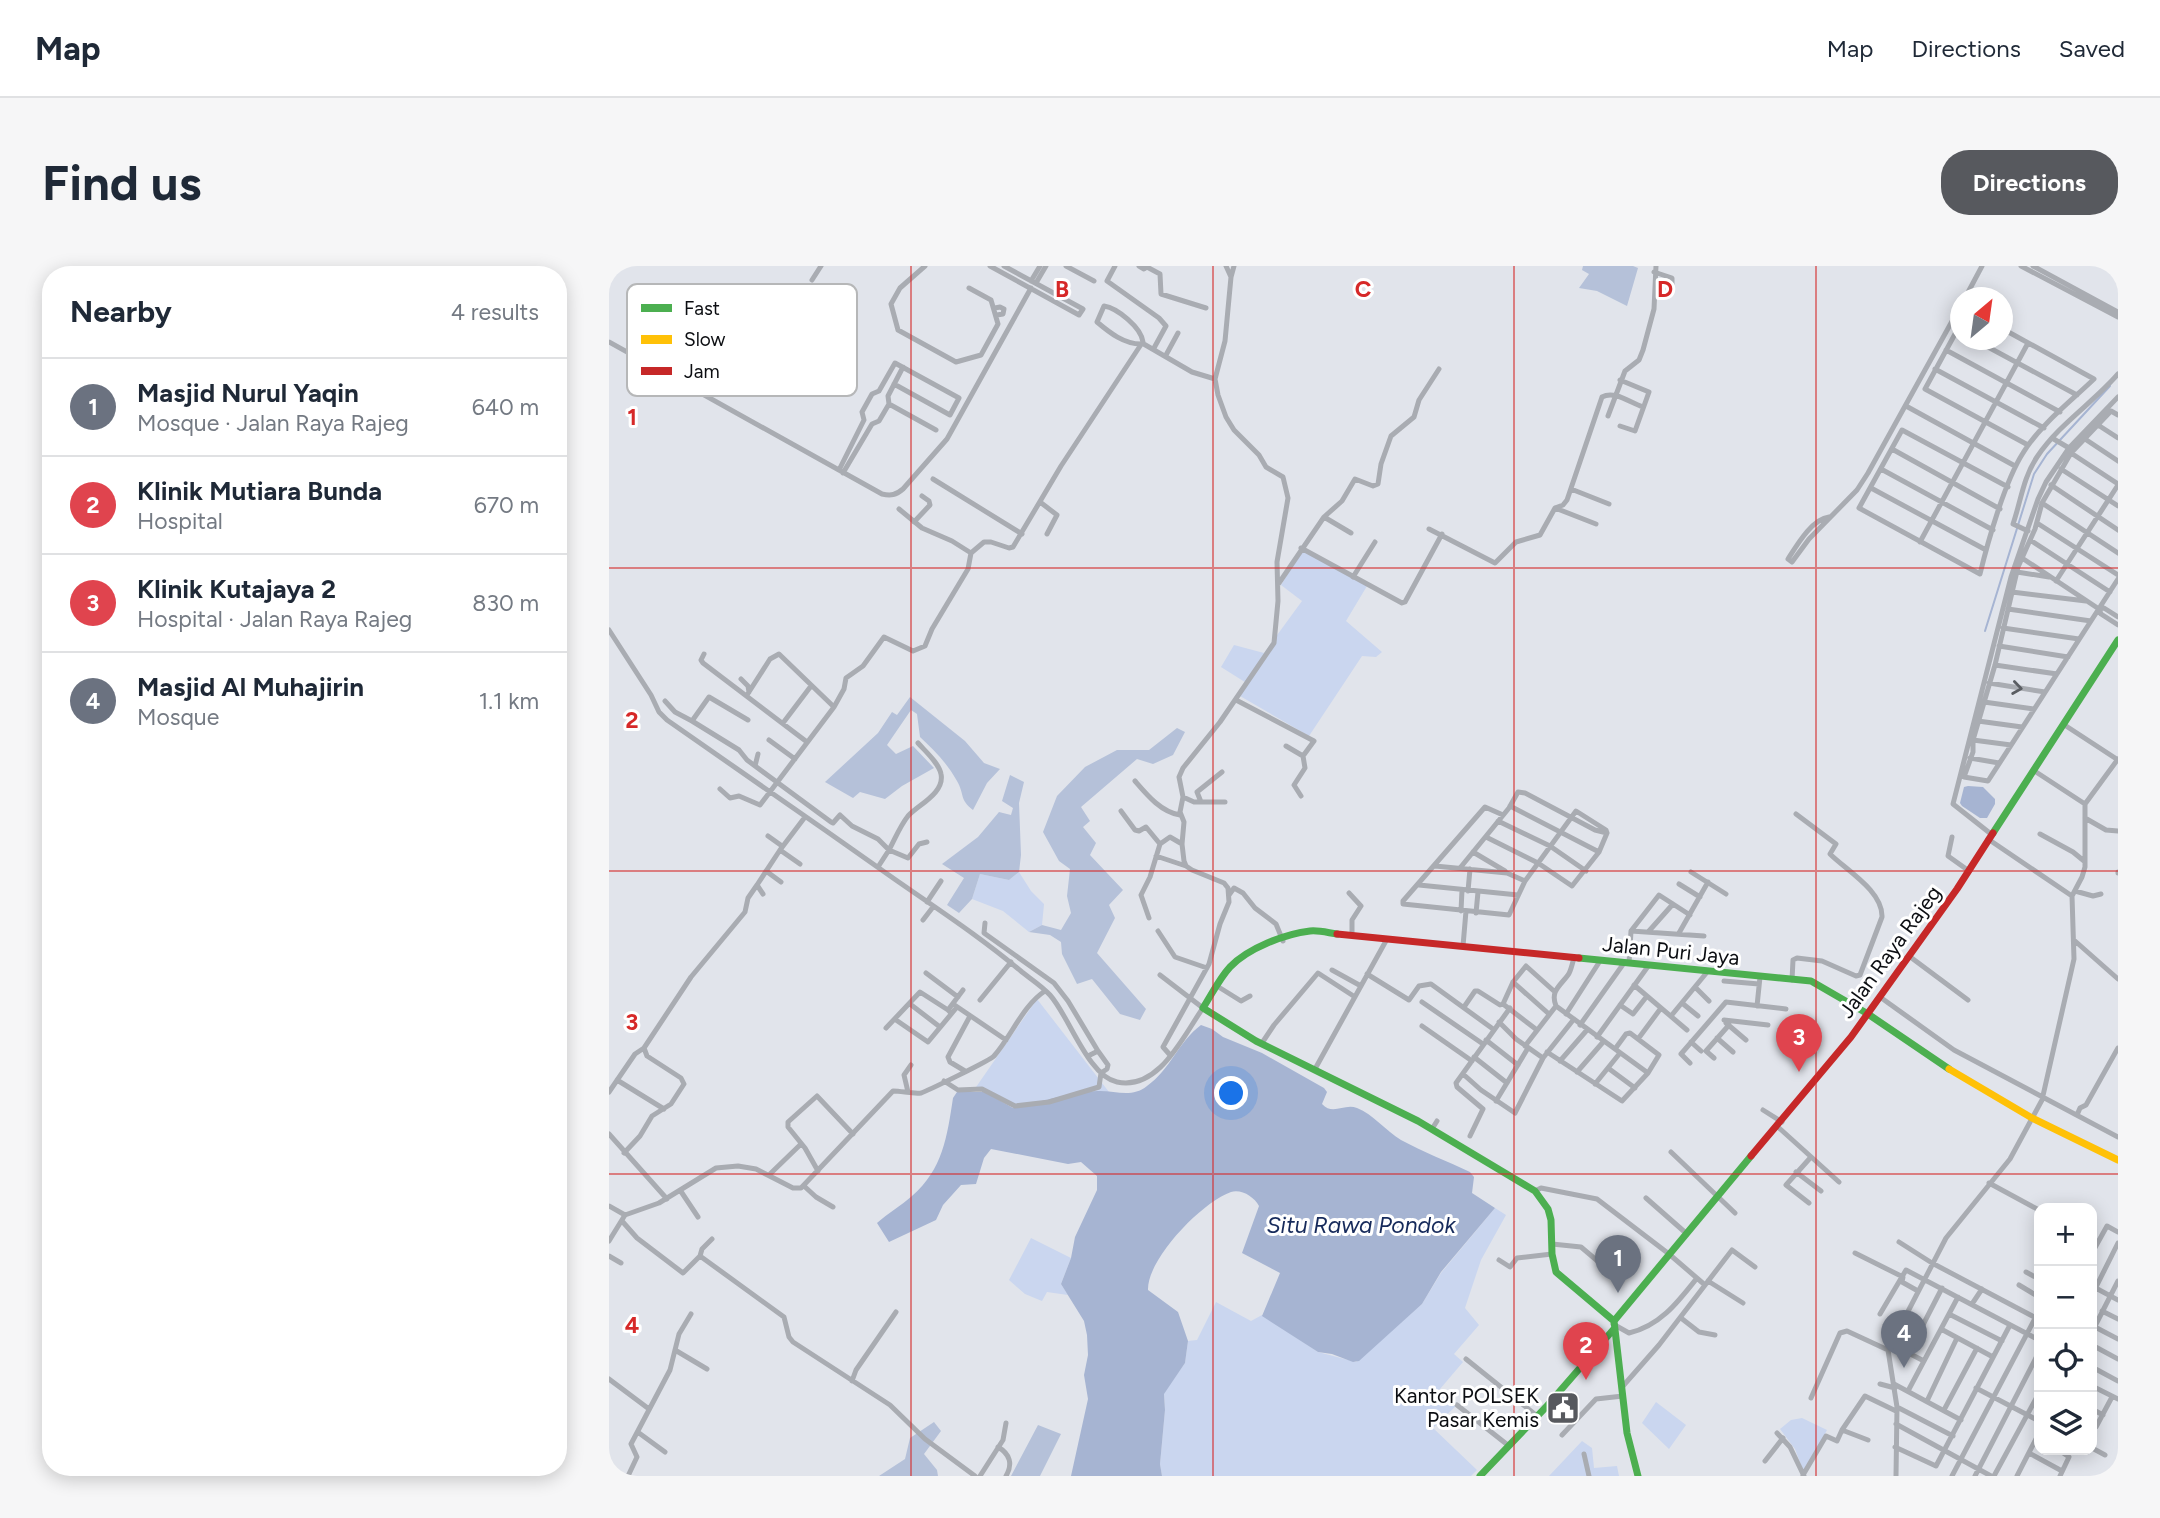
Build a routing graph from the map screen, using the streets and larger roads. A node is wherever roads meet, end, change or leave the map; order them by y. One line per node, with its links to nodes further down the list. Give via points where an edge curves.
1 (821, 266): 18 (street)
2 (925, 266): 27 (street, via 900,288 891,304 898,330 956,362 981,355 998,324)
3 (990, 266): 20 (street)
4 (1004, 266): 20 (street)
5 (1040, 266): 20 (street)
6 (1046, 266): 20 (street)
7 (1066, 266): 19 (street)
8 (1115, 266): 36 (street, via 1107,281 1166,326)
9 (1139, 266): 10 (street)
10 (1148, 266): 25 (street, via 1161,276 1161,295)
11 (1226, 266): 17 (street)
12 (1234, 266): 17 (street)
13 (1982, 266): 22 (street)
14 (2021, 266): 28 (street)
15 (2033, 266): 28 (street)
16 (1655, 269): 21 (street, via 1672,278); 47 (street, via 1654,309 1643,350)
17 (1231, 277): 46 (street, via 1225,341)
18 (812, 280)
19 (1094, 281)
20 (1033, 284): 24 (street); 26 (street)
21 (1672, 284)
22 (1971, 287)
23 (969, 288): 27 (street, via 991,300)
24 (1058, 299)
25 (1206, 308)
26 (1019, 311): 27 (street, via 1000,307); 83 (street, via 947,439 904,489 882,494)
27 (996, 312)
28 (2118, 315)
29 (1950, 325): 58 (street)
30 (1178, 333): 40 (street)
31 (2013, 335): 35 (street)
32 (609, 342): 39 (street)
33 (1142, 343): 33 (street, via 1136,328 1104,306 1097,322 1131,344); 36 (street); 93 (street)
34 (1950, 343): 37 (street)
35 (2028, 343): 41 (street); 52 (street, via 2094,379)
36 (1154, 348): 40 (street)
37 (1946, 349): 44 (street); 48 (street)
38 (1994, 350): 41 (street)
39 (627, 352)
40 (1166, 355): 46 (street, via 1192,372)
41 (2018, 363): 48 (street); 52 (street)
42 (903, 367): 49 (street); 49 (street, via 959,398 950,415); 50 (street, via 895,363)
43 (1439, 369): 102 (street, via 1414,417 1391,436 1378,484 1355,479 1342,501)
44 (1935, 369): 56 (street); 64 (street, via 1925,389)
45 (2118, 374): 72 (street)
46 (1215, 379): 131 (street, via 1228,423 1283,477 1288,498 1280,536)
47 (1621, 380): 51 (street); 59 (street, via 1649,393)
48 (2007, 383): 56 (street); 60 (street)
49 (894, 384): 54 (street)
50 (879, 391): 54 (street); 63 (street, via 872,394 862,412)
51 (1615, 395): 59 (street); 62 (street); 90 (street, via 1600,400)
52 (2077, 395): 60 (street)
53 (706, 396): 83 (street)
54 (888, 396): 57 (street)
55 (2118, 397): 77 (street)
56 (1996, 402): 64 (street); 68 (street)
57 (889, 404): 65 (street); 69 (street)
58 (1906, 406): 73 (street); 125 (street, via 1857,490 1823,518)
59 (1643, 407): 67 (street, via 1635,431)
60 (2060, 412): 68 (street)
61 (2118, 415): 66 (street, via 2111,411)
62 (1608, 416)
63 (864, 420): 65 (street); 75 (street, via 851,443)
64 (1985, 422): 73 (street); 74 (street)
65 (872, 424): 75 (street)
66 (2098, 425): 70 (street); 71 (street)
67 (1620, 426)
68 (2044, 428): 74 (street)
69 (936, 430)
70 (2118, 438)
71 (2085, 439): 77 (street); 78 (street)
72 (2056, 441): 77 (street); 110 (street, via 2037,457 2021,490 2013,524)
73 (1974, 443): 79 (street); 80 (street)
74 (2028, 445): 80 (street)
75 (854, 448): 83 (street)
76 (1892, 449): 79 (street, via 1902,430); 81 (street); 85 (street)
77 (2070, 451): 82 (street); 86 (street); 110 (street, via 2046,482)
78 (2118, 461)
79 (1963, 463): 85 (street); 88 (street)
80 (2015, 466): 88 (street)
81 (1881, 469): 89 (street); 94 (street)
82 (2061, 469): 87 (street); 92 (street)
83 (841, 471)
84 (933, 479): 113 (street)
85 (1952, 482): 94 (street); 100 (street)
86 (2118, 484): 92 (street)
87 (2050, 485): 95 (street); 101 (street)
88 (2008, 487): 100 (street)
89 (1871, 488): 103 (street); 118 (street, via 1859,508)
90 (1571, 489): 96 (street); 98 (street, via 1563,505)
91 (922, 496): 104 (street, via 930,505)
92 (2108, 500): 97 (street); 101 (street)
93 (1040, 502): 113 (street); 114 (street, via 1057,515)
94 (1942, 502): 103 (street); 108 (street)
95 (2042, 503): 105 (street); 112 (street)
96 (1609, 504)
97 (2118, 506)
98 (1555, 508): 106 (street); 115 (street, via 1540,535 1516,542 1495,564)
99 (899, 509): 104 (street)
100 (2000, 509): 108 (street)
101 (2098, 516): 109 (street); 112 (street)
102 (1324, 517): 111 (street); 119 (street)
103 (1931, 521): 118 (street); 121 (street)
104 (914, 522): 122 (street)
105 (2037, 523): 116 (street); 120 (street)
106 (1596, 524)
107 (1429, 529): 115 (street)
108 (1993, 530): 121 (street)
109 (2118, 530)
110 (2028, 531): 206 (street, via 2000,614 1952,804)
111 (1351, 533)
112 (2087, 533): 120 (street); 123 (street)
113 (1022, 534): 122 (street, via 1011,548 983,542)
114 (1047, 534)
115 (1442, 534): 128 (street, via 1405,602)
116 (2030, 540): 124 (street); 126 (street)
117 (1374, 542): 128 (street)
118 (1920, 542): 121 (street, via 1980,574)
119 (1301, 548): 128 (street); 131 (street)
120 (2077, 548): 126 (street); 129 (street)
121 (1986, 551)
122 (971, 553): 157 (street, via 968,569 925,646 913,651 884,637 863,666 846,678)
123 (2118, 553)
124 (2022, 558): 127 (street); 130 (street)
125 (1790, 560)
126 (2067, 564): 130 (street); 133 (street)
127 (2017, 572): 130 (street); 132 (street)
128 (1353, 577)
129 (2118, 577): 133 (street)
130 (2053, 579): 134 (street)
131 (1278, 585): 154 (street, via 1275,643)
132 (2012, 592): 134 (street); 135 (street)
133 (2110, 592): 136 (street)
134 (2088, 602): 136 (street)
135 (2008, 609): 138 (street); 140 (street)
136 (2099, 609): 137 (street); 138 (street); 139 (street)
137 (2118, 617)
138 (2091, 621): 142 (street)
139 (2118, 625)
140 (2004, 628): 142 (street); 144 (street)
141 (609, 630): 159 (street, via 659,712)
142 (2079, 639): 146 (street)
143 (2118, 640): 164 (street, Jalan Raya Rajeg)
144 (1999, 646): 146 (street); 147 (street)
145 (703, 654): 153 (street, via 701,661)
146 (2068, 657): 148 (street)
147 (1994, 665): 148 (street); 150 (street)
148 (2057, 674): 152 (street)
149 (741, 678): 153 (street, via 749,687)
150 (1989, 683): 152 (street, one-way to 152); 156 (street)
151 (811, 686): 153 (street, via 776,654); 157 (street); 163 (street)
152 (2045, 692): 158 (street)
153 (748, 694): 163 (street)
154 (1236, 700): 175 (street, via 1313,740); 187 (street, via 1179,775)
155 (665, 701): 159 (street)
156 (1984, 702): 158 (street); 162 (street)
157 (834, 707): 169 (street)
158 (2034, 709): 165 (street)
159 (672, 716): 161 (street); 173 (street)
160 (748, 720): 161 (street, via 709,696)
161 (692, 721): 166 (street)
162 (1978, 721): 165 (street); 168 (street)
163 (783, 723): 169 (street)
164 (2063, 724): 178 (street); 181 (street, Jalan Raya Rajeg)
165 (2022, 727): 171 (street)
166 (719, 737): 173 (street); 180 (street)
167 (769, 740): 177 (street)
168 (1973, 740): 171 (street); 176 (street)
169 (807, 741): 177 (street)
170 (918, 743): 213 (street, via 938,767 941,783 909,816)
171 (2011, 745): 179 (street)
172 (1286, 747): 175 (street)
173 (712, 748): 184 (street)
174 (758, 754): 180 (street)
175 (1303, 756): 186 (street, via 1305,768 1294,785)
176 (1970, 758): 179 (street); 179 (street, via 1964,777 1988,781)
177 (795, 759): 184 (street)
178 (2118, 760): 190 (street)
179 (1999, 763)
180 (755, 766): 184 (street)
181 (2033, 770): 190 (street); 206 (street, Jalan Raya Rajeg)
182 (1222, 772): 188 (street, via 1197,792)
183 (1135, 781): 195 (street, via 1161,807)
184 (772, 787): 185 (street, via 758,806 739,796 730,798); 192 (street); 197 (street)
185 (720, 789)
186 (1301, 796)
187 (1183, 797): 188 (street); 195 (street)
188 (1201, 802): 189 (street)
189 (1225, 802)
190 (2085, 804): 199 (street)
191 (1510, 806): 196 (street); 198 (street, via 1516,793 1522,792); 201 (street)
192 (811, 809): 197 (street); 213 (street, via 832,823 840,815)
193 (1121, 811): 209 (street, via 1135,830 1145,827)
194 (1796, 814): 278 (street, via 1836,844 1830,854 1859,877 1883,911 1859,976 1818,960 1795,958)
195 (1180, 815): 210 (street, via 1184,822)
196 (1503, 815): 200 (street); 221 (street, via 1485,806)
197 (804, 817): 212 (street); 222 (street)
198 (1572, 817): 201 (street); 215 (street, via 1577,811 1606,830)
199 (2085, 818): 202 (street, via 2106,831); 217 (street)
200 (1499, 821): 205 (street); 211 (street)
201 (1561, 831): 211 (street); 215 (street)
202 (2118, 831)
203 (2040, 834): 217 (street)
204 (768, 836): 212 (street)
205 (1486, 837): 214 (street); 218 (street)
206 (1990, 837): 227 (street, Jalan Raya Rajeg); 239 (street)
207 (1952, 838): 227 (street, via 1948,856)
208 (927, 842): 213 (street, via 919,844 908,858)
209 (1160, 844): 210 (street, via 1170,837); 216 (street)
210 (1182, 844): 220 (street)
211 (1550, 846): 218 (street); 226 (street)
212 (781, 848): 219 (street); 225 (street)
213 (889, 850): 222 (street)
214 (1473, 852): 223 (street); 229 (street)
215 (1599, 852): 226 (street)
216 (1156, 856): 220 (street); 253 (street, via 1141,895)
217 (2084, 861): 239 (street)
218 (1538, 863): 226 (street, via 1572,886); 231 (street)
219 (800, 864)
220 (1186, 866): 244 (street, via 1224,883)
221 (1435, 866): 223 (street); 236 (street)
222 (878, 867): 247 (street)
223 (1460, 868): 224 (street)
224 (1470, 869): 229 (street); 237 (street)
225 (766, 871): 232 (street); 235 (street)
226 (1586, 871)
227 (1969, 871): 266 (street, Jalan Raya Rajeg)
228 (1691, 872): 233 (street)
229 (1507, 873): 231 (street)
230 (941, 881): 247 (street)
231 (1525, 881): 245 (street)
232 (781, 882)
233 (1708, 883): 242 (street); 246 (street)
234 (1679, 884): 246 (street)
235 (757, 885): 240 (street); 343 (street, via 745,912 691,977)
236 (1419, 885): 237 (street); 250 (street, via 1403,904)
237 (1465, 890): 238 (street); 250 (street)
238 (1478, 892): 245 (street); 251 (street)
239 (2073, 893): 243 (street); 264 (street)
240 (763, 894)
241 (1349, 894): 256 (street, via 1360,904)
242 (1726, 894)
243 (2101, 894)
244 (1229, 895): 263 (street, via 1234,888 1243,893 1276,924); 272 (street)
245 (1518, 895): 251 (street, via 1509,915)
246 (1700, 897): 252 (street)
247 (927, 902): 249 (street)
248 (1673, 904): 252 (street); 257 (street, via 1659,895); 258 (street)
249 (933, 907): 254 (street); 270 (street)
250 (1463, 911): 251 (street); 265 (street)
251 (1476, 913)
252 (1690, 915): 260 (street)
253 (1149, 918)
254 (923, 920)
255 (985, 923): 345 (street, via 984,933 1058,988)
256 (1352, 927): 262 (street, Jalan Puri Jaya); 263 (street, Jalan Puri Jaya, via 1300,933)
257 (1632, 931): 258 (street); 269 (street)
258 (1649, 931): 260 (street)
259 (1158, 932): 272 (street, via 1175,957)
260 (1679, 933): 261 (street)
261 (1704, 936)
262 (1387, 939): 265 (street, Jalan Puri Jaya); 276 (street)
263 (1283, 941): 284 (street, Jalan Puri Jaya, via 1237,961)
264 (2075, 941): 279 (street); 372 (street)
265 (1463, 943): 267 (street, Jalan Puri Jaya)
266 (1909, 956): 294 (street, Jalan Raya Rajeg); 297 (street)
267 (1574, 958): 268 (street, Jalan Puri Jaya); 289 (street)
268 (1600, 961): 269 (street, Jalan Puri Jaya); 315 (street)
269 (1627, 961): 271 (street, Jalan Puri Jaya); 325 (street)
270 (1011, 962): 288 (street); 296 (street)
271 (1649, 965): 274 (street, Jalan Puri Jaya); 283 (street)
272 (1207, 968): 295 (street)
273 (1332, 970): 285 (street)
274 (1708, 971): 281 (street, Jalan Puri Jaya); 286 (street)
275 (926, 973): 293 (street)
276 (1367, 974): 285 (street); 308 (street, via 1409,1000 1419,986 1431,984)
277 (1160, 975): 295 (street)
278 (1792, 977): 281 (street, Jalan Puri Jaya); 312 (street, Jalan Puri Jaya, via 1819,984)
279 (2118, 979)
280 (1724, 981): 281 (street)
281 (1760, 981): 306 (street)
282 (1513, 982): 289 (street, via 1525,966); 302 (street); 314 (street)
283 (1634, 985): 291 (street); 304 (street)
284 (1217, 986): 290 (street, via 1241,1001); 307 (street, Jalan Puri Jaya)
285 (1361, 986): 292 (street)
286 (1695, 988): 298 (street); 300 (street)
287 (963, 990): 293 (street)
288 (1045, 992): 337 (street); 351 (street)
289 (1555, 992): 305 (street)
290 (1250, 996)
291 (1647, 996): 304 (street, via 1633,1014); 310 (street)
292 (1355, 997): 339 (street, via 1318,973); 359 (street)
293 (957, 998): 303 (street)
294 (1879, 998): 312 (street, Jalan Raya Rajeg); 372 (street, via 1954,1050)
295 (1189, 999): 307 (street); 349 (street, via 1164,1047)
296 (980, 1000)
297 (1968, 1000)
298 (1709, 1001)
299 (1422, 1002): 340 (street)
300 (1682, 1003): 318 (street); 319 (street)
301 (910, 1004): 313 (street, via 920,992); 320 (street); 328 (street)
302 (1503, 1004): 308 (street, via 1477,990); 309 (street)
303 (955, 1005): 313 (street); 317 (street)
304 (1620, 1005): 334 (street)
305 (1556, 1006): 314 (street); 315 (street)
306 (1757, 1006): 311 (street); 316 (street, via 1726,1002)
307 (1203, 1007): 339 (street); 349 (street)
308 (1464, 1007): 330 (street)
309 (1510, 1008): 322 (street); 331 (street)
310 (1661, 1008): 318 (street); 336 (street)
311 (1786, 1009)
312 (1870, 1011): 377 (street, Jalan Puri Jaya, via 1948,1069); 379 (street, Jalan Raya Rajeg)
313 (950, 1012): 328 (street)
314 (1549, 1014): 331 (street)
315 (1566, 1014): 321 (street)
316 (1716, 1014): 323 (street); 341 (street)
317 (970, 1016): 337 (street); 360 (street, via 948,1057)
318 (1671, 1016): 333 (street)
319 (1698, 1016)
320 (896, 1020): 328 (street, via 927,1042); 329 (street)
321 (1574, 1020): 325 (street); 350 (street)
322 (1499, 1022): 330 (street); 342 (street)
323 (1726, 1022): 324 (street); 324 (street, via 1744,1038); 335 (street)
324 (1753, 1024): 326 (street)
325 (1580, 1025): 332 (street)
326 (1768, 1025)
327 (1422, 1026): 353 (street)
328 (940, 1027)
329 (886, 1028)
330 (1493, 1029): 340 (street)
331 (1537, 1030): 342 (street)
332 (1587, 1030): 334 (street); 354 (street)
333 (1687, 1030)
334 (1597, 1037): 338 (street)
335 (1717, 1038): 348 (street); 352 (street, via 1706,1051)
336 (1639, 1039): 346 (street, via 1628,1033); 363 (street, via 1660,1055)
337 (1006, 1040): 360 (street, via 990,1060)
338 (1604, 1041): 346 (street); 361 (street)
339 (1259, 1042): 359 (street)
340 (1484, 1042): 353 (street); 357 (street)
341 (1691, 1042): 347 (street); 355 (street, via 1681,1054)
342 (1527, 1047): 350 (street); 357 (street)
343 (644, 1048): 365 (street); 374 (street, via 647,1056 684,1081)
344 (2118, 1048): 376 (street)
345 (1098, 1051): 351 (street); 362 (street, via 1108,1065)
346 (1617, 1051): 358 (street); 363 (street)
347 (1701, 1051)
348 (1733, 1052)
349 (1170, 1055): 362 (street, via 1151,1076 1139,1081 1114,1082)
350 (1545, 1055): 354 (street); 373 (street, via 1517,1111)
351 (1088, 1056): 362 (street)
352 (1714, 1058)
353 (1473, 1059): 364 (street); 367 (street)
354 (1560, 1061): 361 (street)
355 (1690, 1063)
356 (911, 1065): 371 (street, via 904,1074)
357 (1518, 1065): 367 (street)
358 (1608, 1068): 368 (street); 369 (street)
359 (1315, 1069): 380 (street)
360 (965, 1071): 366 (street)
361 (1577, 1072): 368 (street)
362 (1101, 1073): 366 (street, via 1098,1088 1018,1106 979,1088 958,1090)
363 (1648, 1073): 369 (street)
364 (1463, 1074): 373 (street); 383 (street, via 1457,1087 1483,1109)
365 (617, 1080): 370 (street); 374 (street)
366 (944, 1081): 371 (street, via 923,1093)
367 (1507, 1083): 373 (street)
368 (1595, 1084): 369 (street, via 1621,1101)
369 (1635, 1088)
370 (609, 1092)
371 (908, 1092): 381 (street, via 893,1091)
372 (2042, 1099): 376 (street); 377 (street)
373 (1496, 1101)
374 (664, 1110): 387 (street, via 652,1116)
375 (1763, 1110): 379 (street)
376 (2077, 1115): 384 (street)
377 (2033, 1116): 389 (street, Jalan Puri Jaya); 394 (street, via 2013,1154)
378 (1437, 1121): 380 (street)
379 (1780, 1125): 388 (street); 399 (street, Jalan Raya Rajeg)
380 (1432, 1129): 397 (street)
381 (853, 1134): 385 (street, via 817,1096 788,1122); 390 (street)
382 (610, 1136): 387 (street)
383 (1470, 1136)
384 (2118, 1137)
385 (801, 1144): 390 (street); 392 (street)
386 (1671, 1152): 399 (street)
387 (624, 1153): 401 (street)
388 (1811, 1157): 391 (street); 393 (street)
389 (2118, 1160)
390 (818, 1171): 395 (street)
391 (1796, 1172): 398 (street); 402 (street, via 1786,1185)
392 (770, 1174): 395 (street, via 793,1188); 396 (street, via 720,1166)
393 (1839, 1182)
394 (1989, 1183): 404 (street); 424 (street)
395 (804, 1186): 405 (street)
396 (680, 1190): 401 (street); 407 (street)
397 (1535, 1191): 415 (street, via 1549,1211); 419 (street, via 1543,1188 1597,1199)
398 (1821, 1191)
399 (1717, 1197): 406 (street); 410 (street, Jalan Raya Rajeg)
400 (1646, 1198): 410 (street)
401 (667, 1199): 408 (street)
402 (1809, 1203)
403 (609, 1206): 408 (street)
404 (2034, 1207)
405 (833, 1208)
406 (1735, 1213)
407 (698, 1217)
408 (623, 1218): 412 (street); 421 (street, via 644,1244 682,1272)
409 (2118, 1232): 416 (street, via 2107,1226)
410 (1687, 1234): 419 (street, Jalan Raya Rajeg)
411 (712, 1239): 421 (street)
412 (609, 1241)
413 (1899, 1242): 424 (street)
414 (2118, 1243): 433 (street)
415 (1552, 1244): 418 (street); 427 (street, via 1581,1248)
416 (2097, 1244)
417 (1855, 1253): 428 (street)
418 (1552, 1254): 422 (street, via 1517,1258 1510,1267); 455 (street, via 1559,1276)
419 (1669, 1254): 430 (street); 455 (street, Jalan Raya Rajeg)
420 (609, 1256): 423 (street)
421 (700, 1256): 479 (street, via 784,1317 793,1342)
422 (1499, 1260)
423 (621, 1263)
424 (1932, 1263): 431 (street); 437 (street)
425 (1755, 1267): 434 (street, via 1733,1250)
426 (2026, 1272): 429 (street)
427 (1614, 1275)
428 (1902, 1276): 431 (street, via 1906,1270); 439 (street, via 1902,1282); 449 (street)
429 (2034, 1276)
430 (1697, 1278): 434 (street); 455 (street, via 1667,1313 1641,1330 1629,1333)
431 (1924, 1279): 436 (street); 439 (street)
432 (2118, 1281): 441 (street)
433 (2097, 1282)
434 (1707, 1283): 444 (street); 452 (street)
435 (2019, 1285): 440 (street)
436 (1942, 1288): 442 (street); 470 (street)
437 (1982, 1289): 445 (street); 451 (street)
438 (2097, 1289): 441 (street)
439 (1918, 1291): 466 (street)
440 (2034, 1294)
441 (2110, 1296): 443 (street); 446 (street)
442 (1958, 1297): 445 (street); 450 (street)
443 (2118, 1300)
444 (1743, 1303)
445 (1972, 1304): 456 (street)
446 (2102, 1311): 453 (street); 458 (street)
447 (896, 1312): 479 (street)
448 (691, 1314): 469 (street)
449 (1879, 1314)
450 (1949, 1314): 457 (street); 465 (street)
451 (2034, 1317)
452 (1681, 1318): 461 (street, via 1699,1332); 482 (street)
453 (2118, 1320)
454 (2034, 1321): 460 (street)
455 (1613, 1325): 482 (street); 501 (street, Jalan Raya Rajeg)
456 (2010, 1325): 460 (street); 465 (street)
457 (1941, 1329): 463 (street); 474 (street)
458 (2093, 1329)
459 (2097, 1331): 464 (street)
460 (2027, 1333): 462 (street); 489 (street)
461 (1715, 1335)
462 (2034, 1337)
463 (1957, 1338): 467 (street); 491 (street)
464 (2118, 1339)
465 (2002, 1341): 471 (street)
466 (1889, 1347): 470 (street); 483 (street); 488 (street, via 1840,1332)
467 (1977, 1348): 471 (street); 497 (street)
468 (2097, 1348): 473 (street)
469 (675, 1350): 476 (street); 495 (street)
470 (1909, 1352): 474 (street)
471 (1993, 1357): 484 (street)
472 (1466, 1359): 501 (street)
473 (2118, 1359)
474 (1924, 1361): 486 (street)
475 (2034, 1362): 494 (street)
476 (707, 1369)
477 (2097, 1370): 480 (street)
478 (609, 1379): 495 (street)
479 (852, 1381): 532 (street, via 890,1405 925,1439)
480 (2118, 1381)
481 (1879, 1384): 483 (street)
482 (1623, 1386): 487 (street)
483 (1895, 1386): 486 (street); 496 (street)
484 (1976, 1388): 489 (street); 503 (street)
485 (2097, 1389): 490 (street)
486 (1908, 1391): 491 (street)
487 (1623, 1396): 510 (street, via 1596,1399); 536 (street)
488 (1811, 1398)
489 (1993, 1398): 494 (street); 525 (street)
490 (2116, 1399): 500 (street)
491 (1927, 1401): 497 (street)
492 (2034, 1402): 499 (street)
493 (1457, 1405): 515 (street)
494 (2011, 1406): 499 (street); 527 (street)
495 (649, 1409): 508 (street)
496 (1897, 1409): 505 (street); 507 (street, via 1865,1396); 511 (street)
497 (1944, 1410): 503 (street)
498 (2097, 1412): 500 (street)
499 (2027, 1415): 502 (street); 540 (street)
500 (2103, 1415): 506 (street)
501 (1537, 1416): 515 (street, Jalan Raya Rajeg)
502 (2034, 1418)
503 (1961, 1420): 511 (street)
504 (1006, 1423): 516 (street)
505 (1896, 1424): 517 (street); 518 (street)
506 (2097, 1425)
507 (1842, 1430): 513 (street); 530 (street, via 1837,1441 1826,1436)
508 (639, 1433): 520 (street); 531 (street, via 631,1444 637,1457)
509 (1777, 1433): 512 (street)
510 (1562, 1435)
511 (1953, 1436): 518 (street)
512 (1783, 1438): 526 (street); 530 (street)
513 (1868, 1440)
514 (2034, 1444): 521 (street)
515 (1509, 1446): 534 (street, Jalan Raya Rajeg)
516 (998, 1447): 532 (street); 533 (street, via 1010,1460)
517 (1895, 1447): 518 (street, via 1933,1466); 537 (street)
518 (1945, 1451): 525 (street)
519 (2097, 1451): 524 (street)
520 (665, 1452)
521 (2029, 1453): 528 (street); 529 (street)
522 (1584, 1454): 535 (street)
523 (2066, 1455): 529 (street)
524 (2105, 1455)
525 (1961, 1460): 527 (street); 538 (street)
526 (1765, 1461)
527 (1978, 1469): 539 (street); 540 (street)
528 (2018, 1474): 541 (street)
529 (2061, 1474)
530 (1803, 1475)
531 (628, 1476)
532 (977, 1476)
533 (1006, 1476)
534 (1480, 1476)
535 (1589, 1476)
536 (1636, 1476)
537 (1896, 1476)
538 (1952, 1476)
539 (1975, 1476)
540 (1993, 1476)
541 (2028, 1476)

